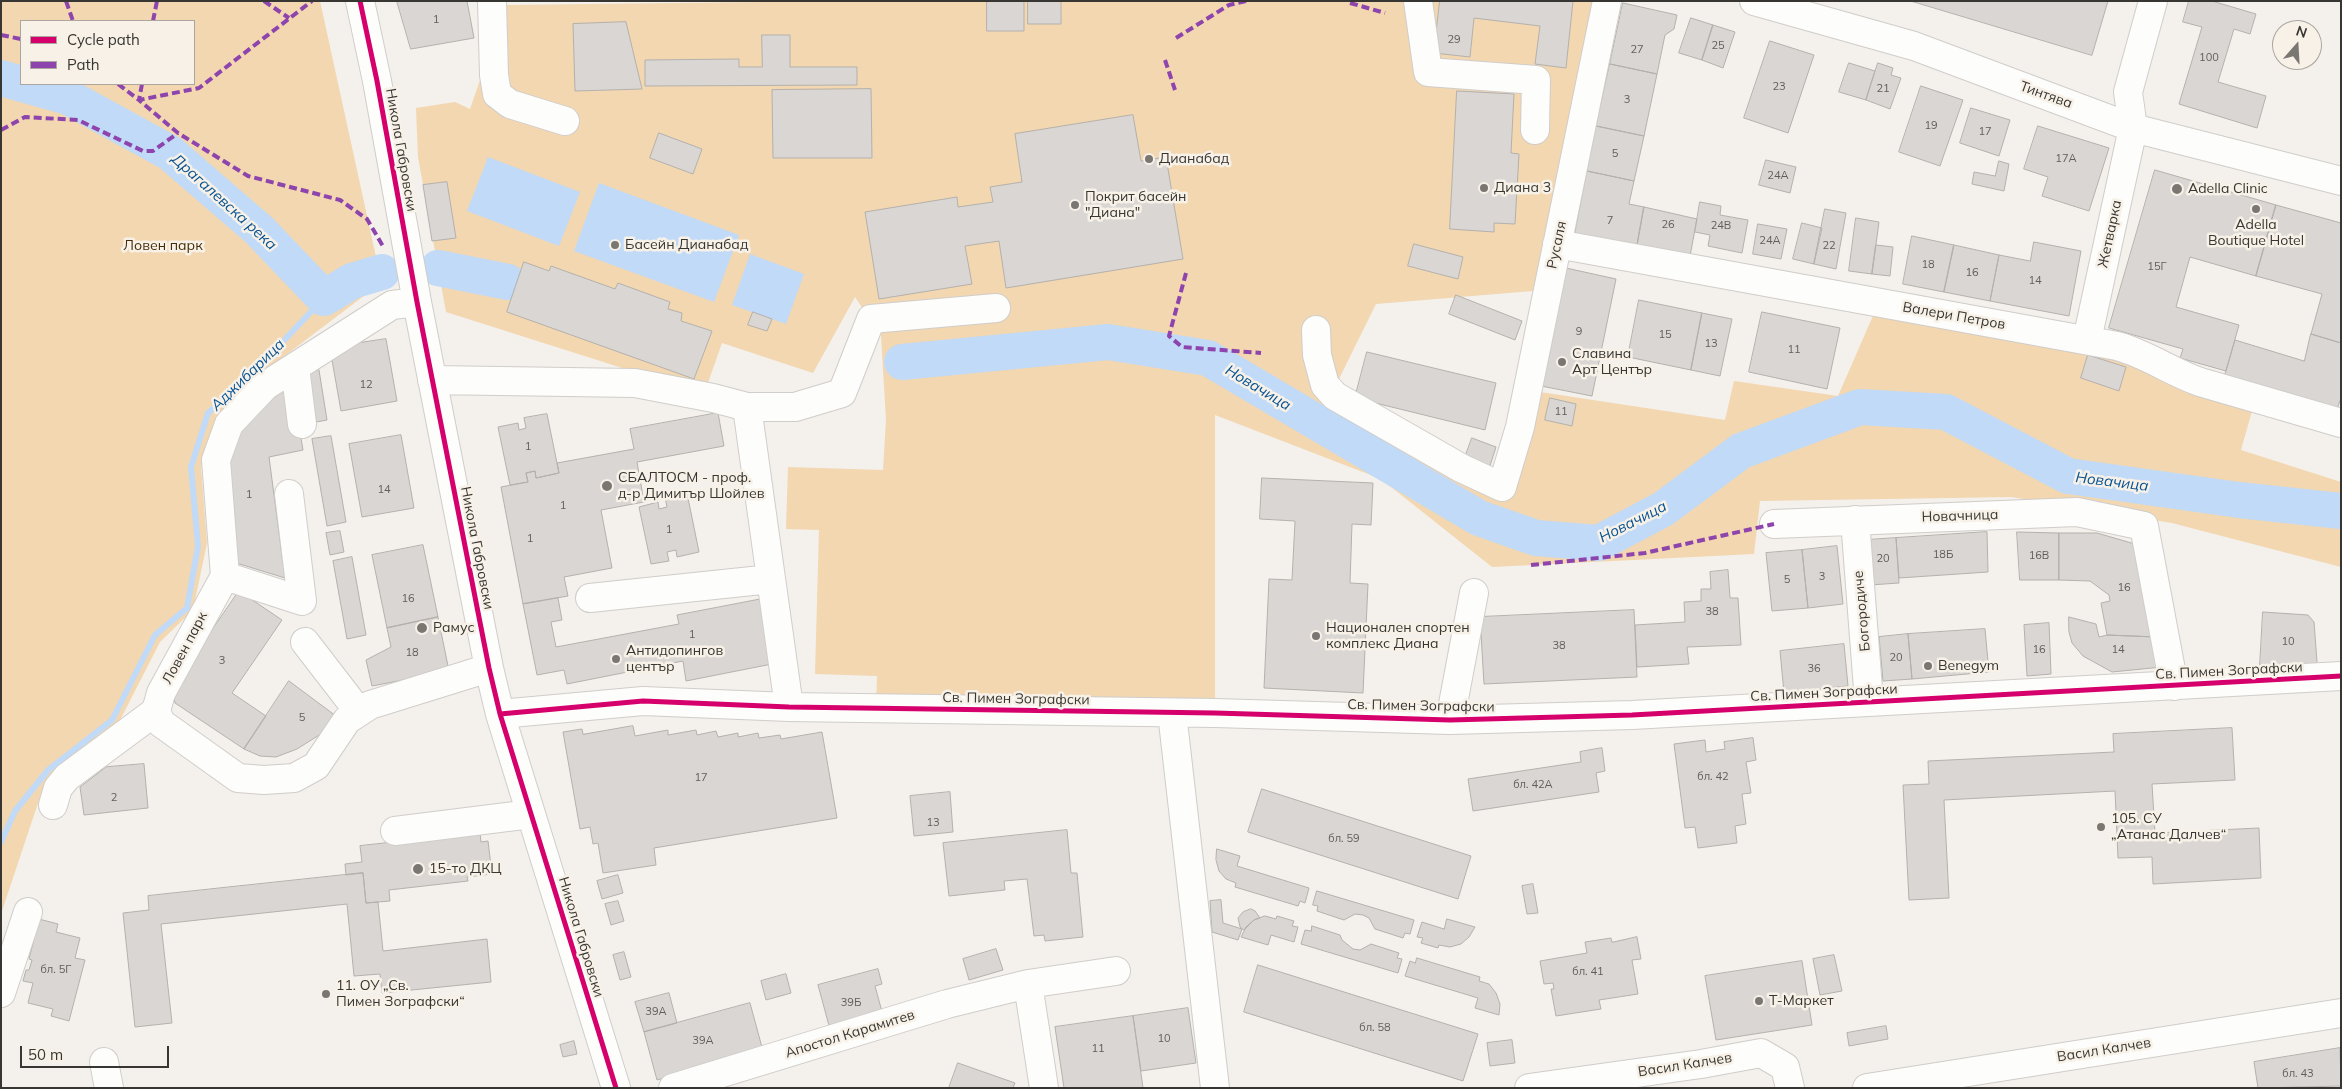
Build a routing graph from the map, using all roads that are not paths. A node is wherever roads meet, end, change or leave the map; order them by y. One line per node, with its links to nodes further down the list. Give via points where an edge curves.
1 (360, 1): 12 (street, Никола Габровски)
2 (492, 1): 7 (street, via 497,94 510,104)
3 (1418, 1): 9 (street, via 1428,72 1536,80)
4 (1607, 1): 11 (street, Русаля)
5 (1754, 1): 8 (street, Тинтява, via 1914,46)
6 (2153, 1): 8 (street, via 2128,92)
7 (565, 121)
8 (2133, 128): 10 (street, Тинтява); 15 (street, Жетварка)
9 (1535, 130)
10 (2341, 180)
11 (1557, 244): 14 (street, Русаля, via 1520,427 1502,487 1461,468 1335,396 1325,385 1317,355); 15 (street, Валери Петров)
12 (417, 302): 16 (street, via 392,305); 17 (street, Никола Габровски)
13 (996, 308): 18 (street, via 871,319 842,393 795,406)
14 (1316, 330)
15 (2087, 340): 19 (street, Валери Петров, via 2138,352 2200,382)
16 (295, 367): 20 (street); 24 (street, via 265,386 229,424 216,460)
17 (432, 380): 18 (street, via 635,383); 29 (street, Никола Габровски)
18 (748, 407): 25 (street)
19 (2341, 423)
20 (302, 424)
21 (288, 494): 24 (street, via 302,600)
22 (1854, 520): 23 (street, Новачница); 31 (street, Новачница, via 2077,512 2144,526); 32 (street, Богородиче)
23 (1774, 524)
24 (225, 576): 34 (street, Ловен парк, via 161,692)
25 (771, 579): 27 (street); 33 (street)
26 (1474, 593): 38 (street)
27 (590, 598)
28 (305, 642): 35 (street)
29 (489, 668): 35 (street, via 370,705); 37 (street, Никола Габровски)
30 (2341, 676): 31 (street, Св. Пимен Зографски)
31 (2174, 686): 32 (street, Св. Пимен Зографски)
32 (1869, 702): 38 (street, Св. Пимен Зографски, via 1632,715)
33 (789, 708): 36 (street, Св. Пимен Зографски); 37 (street, Св. Пимен Зографски, via 643,701)
34 (156, 711): 35 (street, via 161,722 238,778 264,780 294,778 316,766 347,720); 39 (street, via 67,777 58,788)
35 (359, 712)
36 (1172, 713): 38 (street, Св. Пимен Зографски); 50 (street)
37 (500, 714): 40 (street, Никола Габровски)
38 (1450, 720)
39 (53, 805)
40 (531, 814): 41 (street); 47 (street, Никола Габровски)
41 (395, 831)
42 (28, 912): 45 (street)
43 (1116, 971): 44 (street, Апостол Карамитев)
44 (1028, 984): 48 (street, Апостол Карамитев, via 947,1004); 49 (street)
45 (1, 993)
46 (2341, 1013): 53 (street, Васил Калчев)
47 (616, 1088)
48 (673, 1088)
49 (1044, 1088)
50 (1215, 1088)
51 (1529, 1088): 52 (street, Васил Калчев, via 1761,1053 1785,1067)
52 (1790, 1088)
53 (1867, 1088)

